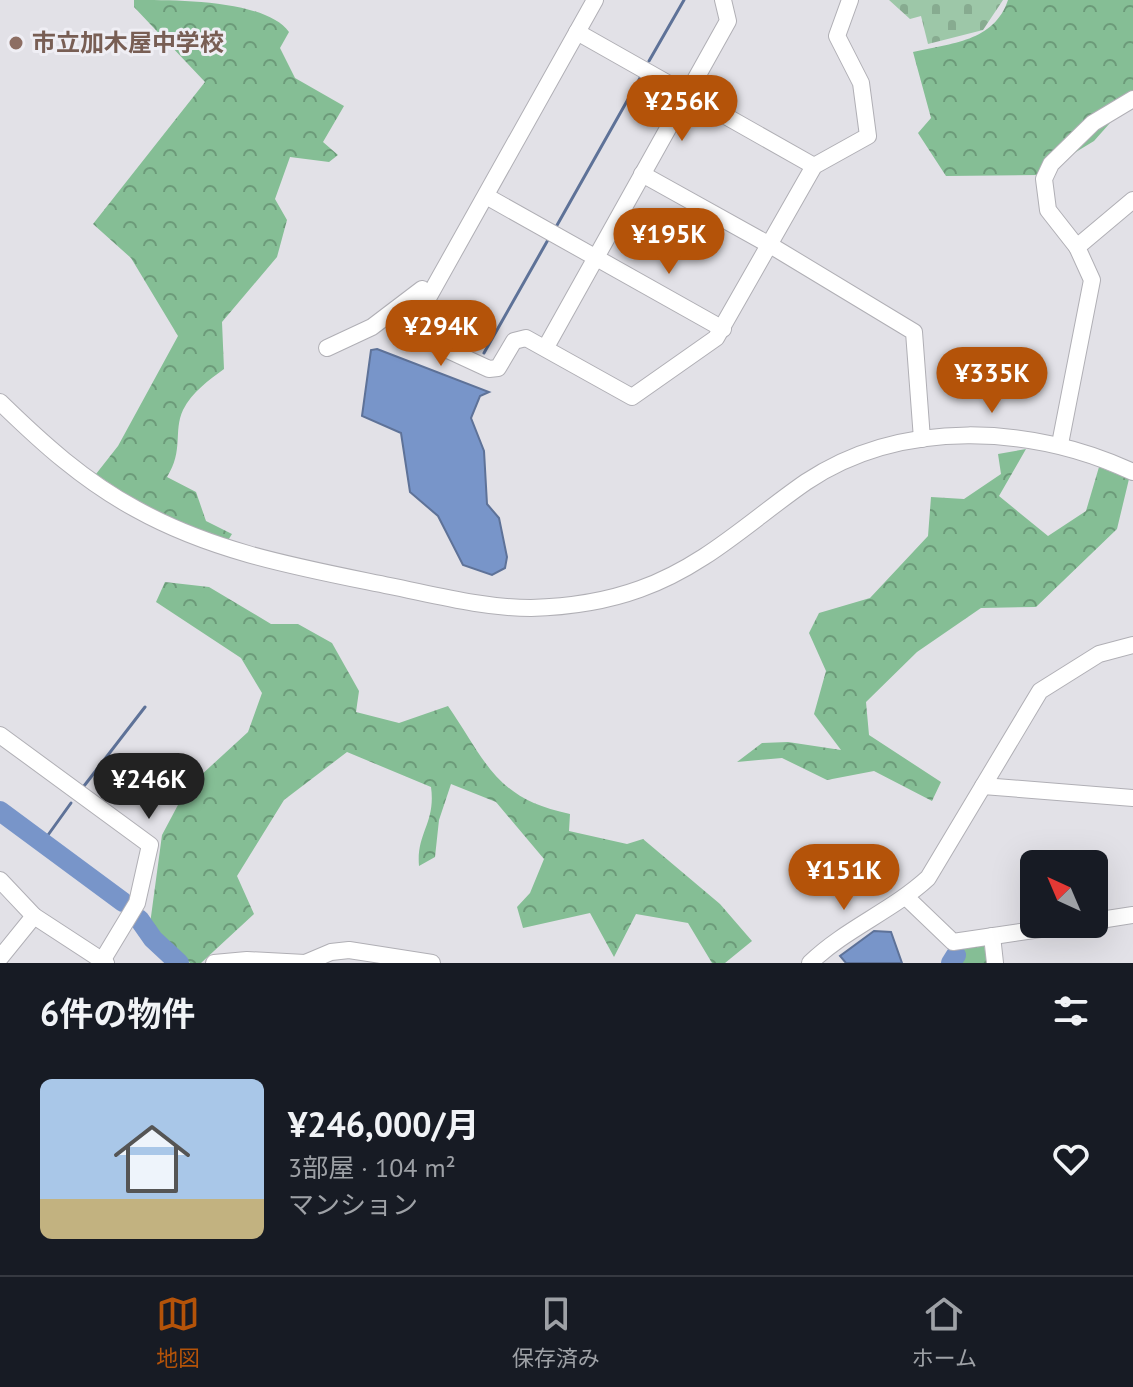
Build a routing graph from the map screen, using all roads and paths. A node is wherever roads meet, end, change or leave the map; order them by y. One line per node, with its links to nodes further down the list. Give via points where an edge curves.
1 (595, 0): 4 (street)
2 (723, 0): 5 (street, via 728,21)
3 (850, 0): 7 (street, via 837,36 861,83 868,136)
4 (577, 32): 5 (street); 9 (street)
5 (687, 93): 7 (street); 8 (street)
6 (1133, 99): 12 (street, via 1093,123 1051,164 1044,179 1048,210)
7 (814, 166): 11 (street)
8 (642, 174): 11 (street); 13 (street)
9 (486, 196): 13 (street); 14 (street)
10 (1133, 200): 12 (street)
11 (769, 246): 15 (street); 19 (street, via 914,332)
12 (1077, 247): 20 (street, via 1092,280)
13 (596, 258): 15 (street); 16 (street)
14 (428, 296): 16 (street, via 409,332 489,369 498,368 518,337); 17 (street, via 422,289 372,327)
15 (723, 329): 16 (street, via 632,397)
16 (546, 347)
17 (327, 348)
18 (0, 402): 19 (street, via 81,475 134,508 204,541 287,566 529,608 623,594 679,573 808,481 862,455)
19 (922, 439): 20 (street, via 986,435)
20 (1060, 444): 21 (street)
21 (1133, 472)
22 (1133, 645): 24 (street, via 1099,654 1040,691)
23 (0, 735): 34 (street, via 150,845 137,903)
24 (983, 786): 25 (street); 27 (street, via 928,878)
25 (1133, 798)
26 (0, 880): 29 (street)
27 (906, 897): 32 (street, via 953,942); 37 (street)
28 (1133, 915): 30 (street)
29 (34, 916): 33 (street); 34 (street)
30 (1108, 919)
31 (1020, 932): 32 (street)
32 (992, 936): 38 (street)
33 (0, 958)
34 (104, 962)
35 (214, 963): 36 (street, via 305,963 349,950)
36 (432, 963)
37 (810, 963)
38 (995, 963)

